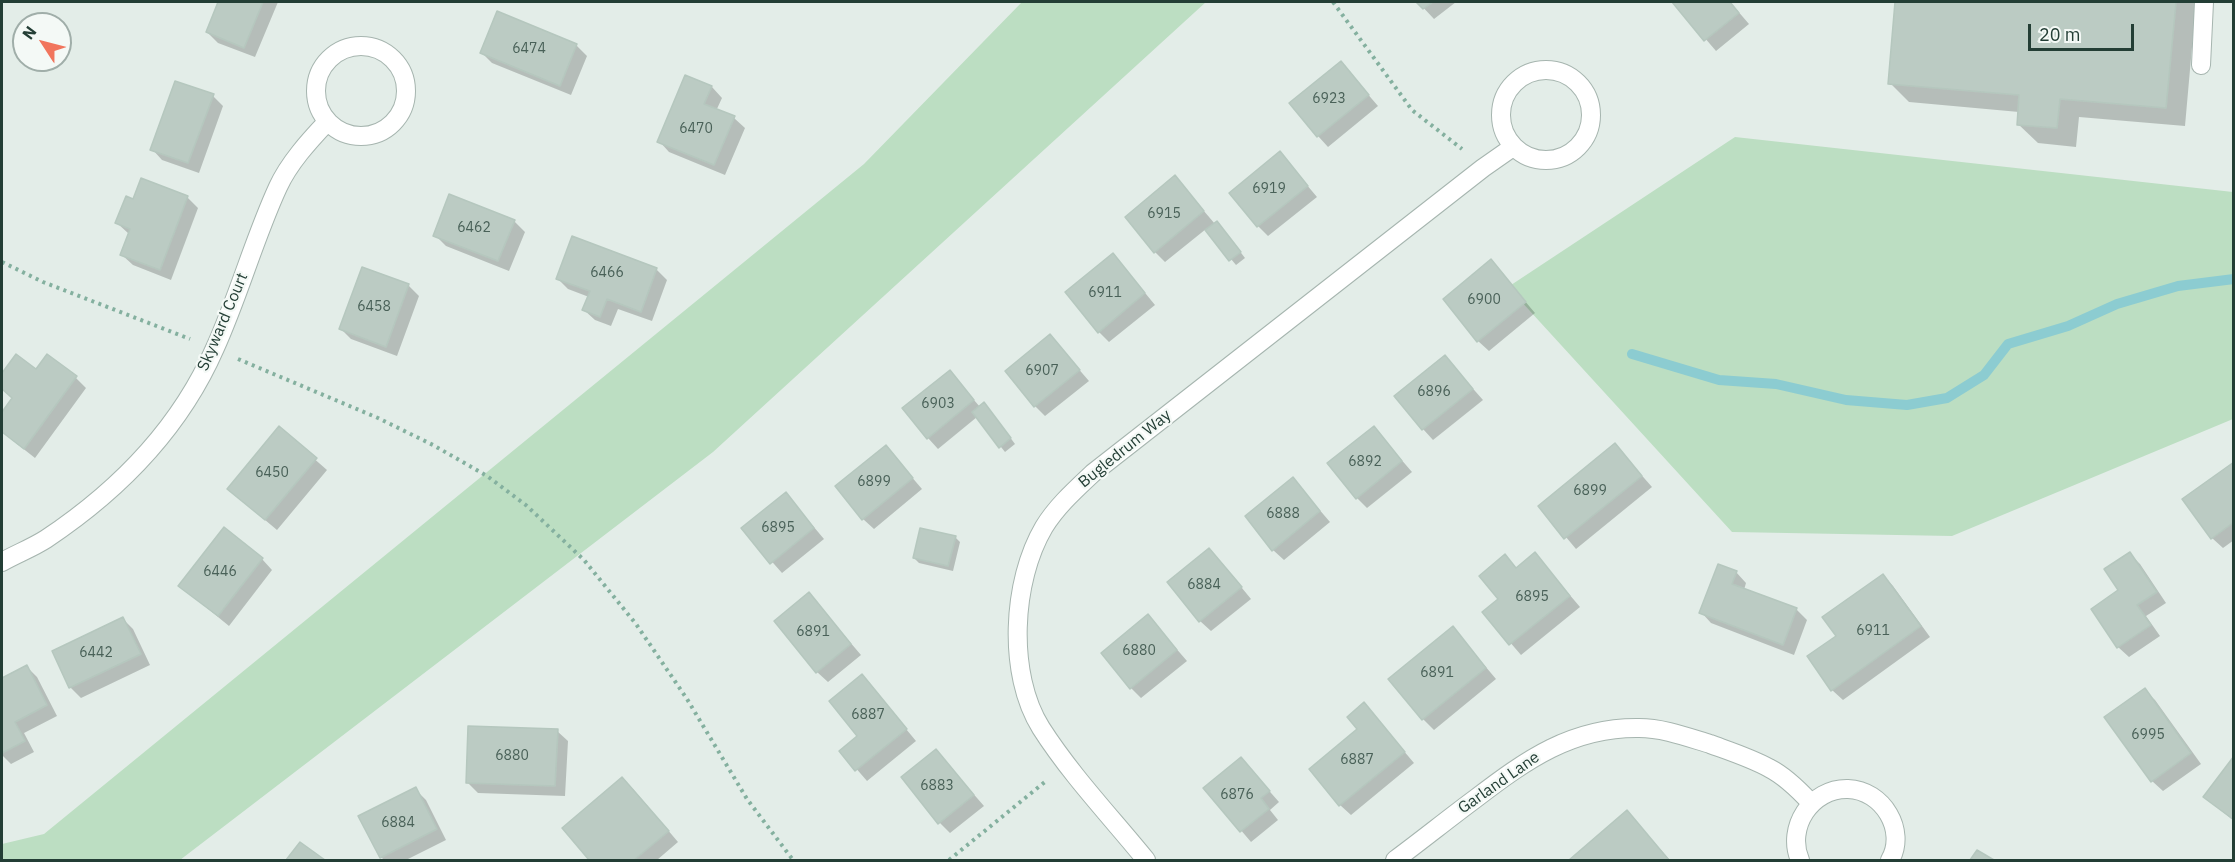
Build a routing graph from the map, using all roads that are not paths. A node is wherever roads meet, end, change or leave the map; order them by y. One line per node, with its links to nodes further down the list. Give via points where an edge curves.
1 (2205, 2): 2 (street)
2 (2201, 65)
3 (327, 122): 3 (street, via 340,132 357,137 379,133 398,118 405,100 404,77 396,62 379,50 361,46 342,50 322,67 316,86 317,103); 5 (street, Skyward Court, via 279,185 215,349 167,430 132,470 79,516)
4 (1513, 147): 4 (street, via 1503,133 1500,119 1502,100 1512,84 1533,71 1553,70 1575,79 1587,96 1592,114 1581,144 1565,157 1550,161 1530,159); 7 (street, Bugledrum Way, via 1093,473 1064,500 1044,527 1030,558 1018,629 1018,663 1027,697 1040,727)
5 (2, 562)
6 (1811, 802): 8 (street, Garland Lane, via 1770,768 1677,733 1640,728 1605,730 1567,740 1537,754); 9 (street, via 1800,818 1795,837); 10 (street, via 1830,792 1848,789 1865,793 1883,805 1893,821 1896,839)
7 (1146, 861)
8 (1395, 861)
9 (1800, 861)
10 (1890, 861)

